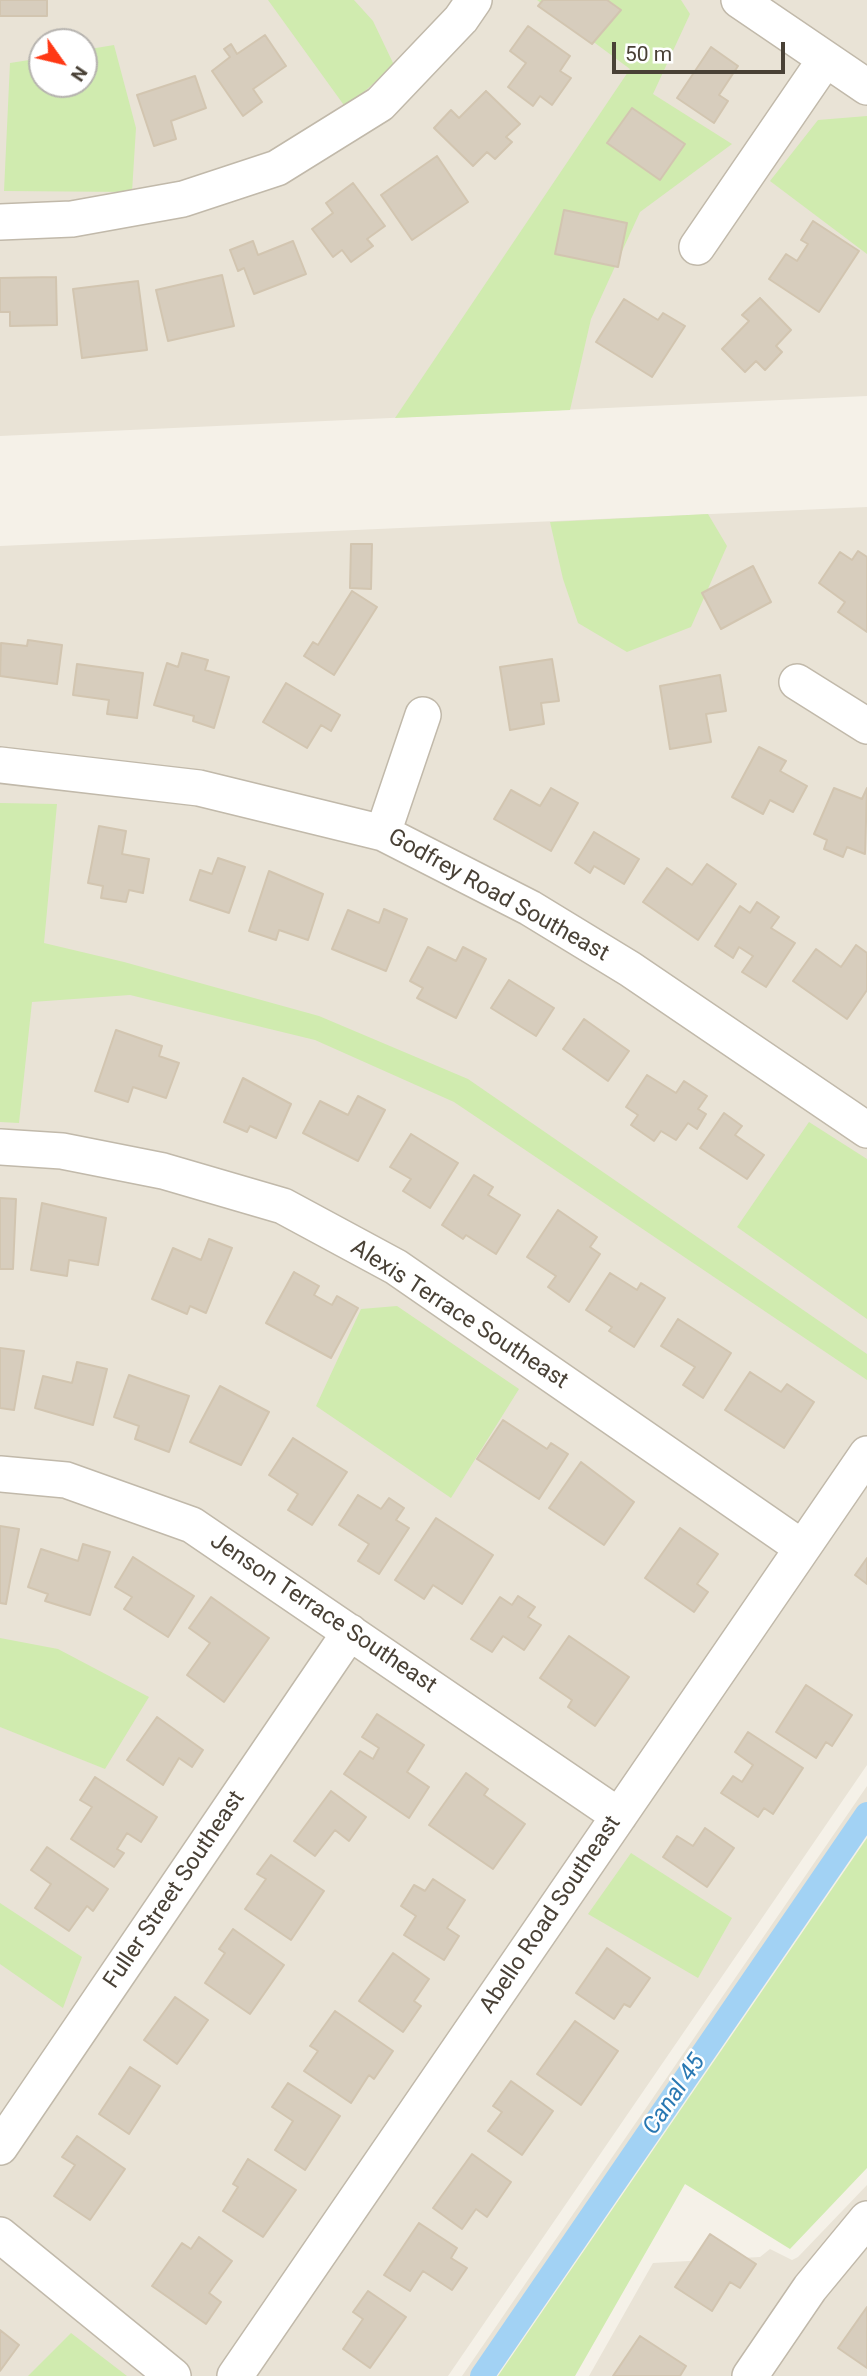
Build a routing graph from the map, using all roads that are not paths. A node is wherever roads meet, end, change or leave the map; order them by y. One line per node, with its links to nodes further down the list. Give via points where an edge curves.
1 (474, 0): 5 (street, via 380,104 277,169 183,200 72,219)
2 (739, 0): 3 (street)
3 (824, 60): 4 (street); 6 (street)
4 (867, 87)
5 (0, 222)
6 (697, 247)
7 (797, 682): 9 (street)
8 (423, 715): 11 (street)
9 (867, 726)
10 (0, 765): 11 (street, Godfrey Road Southeast, via 199,788)
11 (383, 832): 12 (street, Godfrey Road Southeast, via 530,908 630,969)
12 (867, 1130)
13 (0, 1147): 16 (street, Alexis Terrace Southeast, via 62,1151 163,1171 283,1206 396,1267)
14 (867, 1454): 16 (street, Abello Road Southeast)
15 (0, 1474): 17 (street, Jenson Terrace Southeast, via 65,1480 192,1525)
16 (801, 1547): 18 (street, Abello Road Southeast)
17 (350, 1632): 18 (street, Jenson Terrace Southeast); 19 (street, Fuller Street Southeast)
18 (619, 1816): 23 (street, Abello Road Southeast)
19 (0, 2147)
20 (867, 2219): 24 (street, via 810,2288)
21 (0, 2235): 22 (street)
22 (173, 2376)
23 (235, 2376)
24 (750, 2376)

